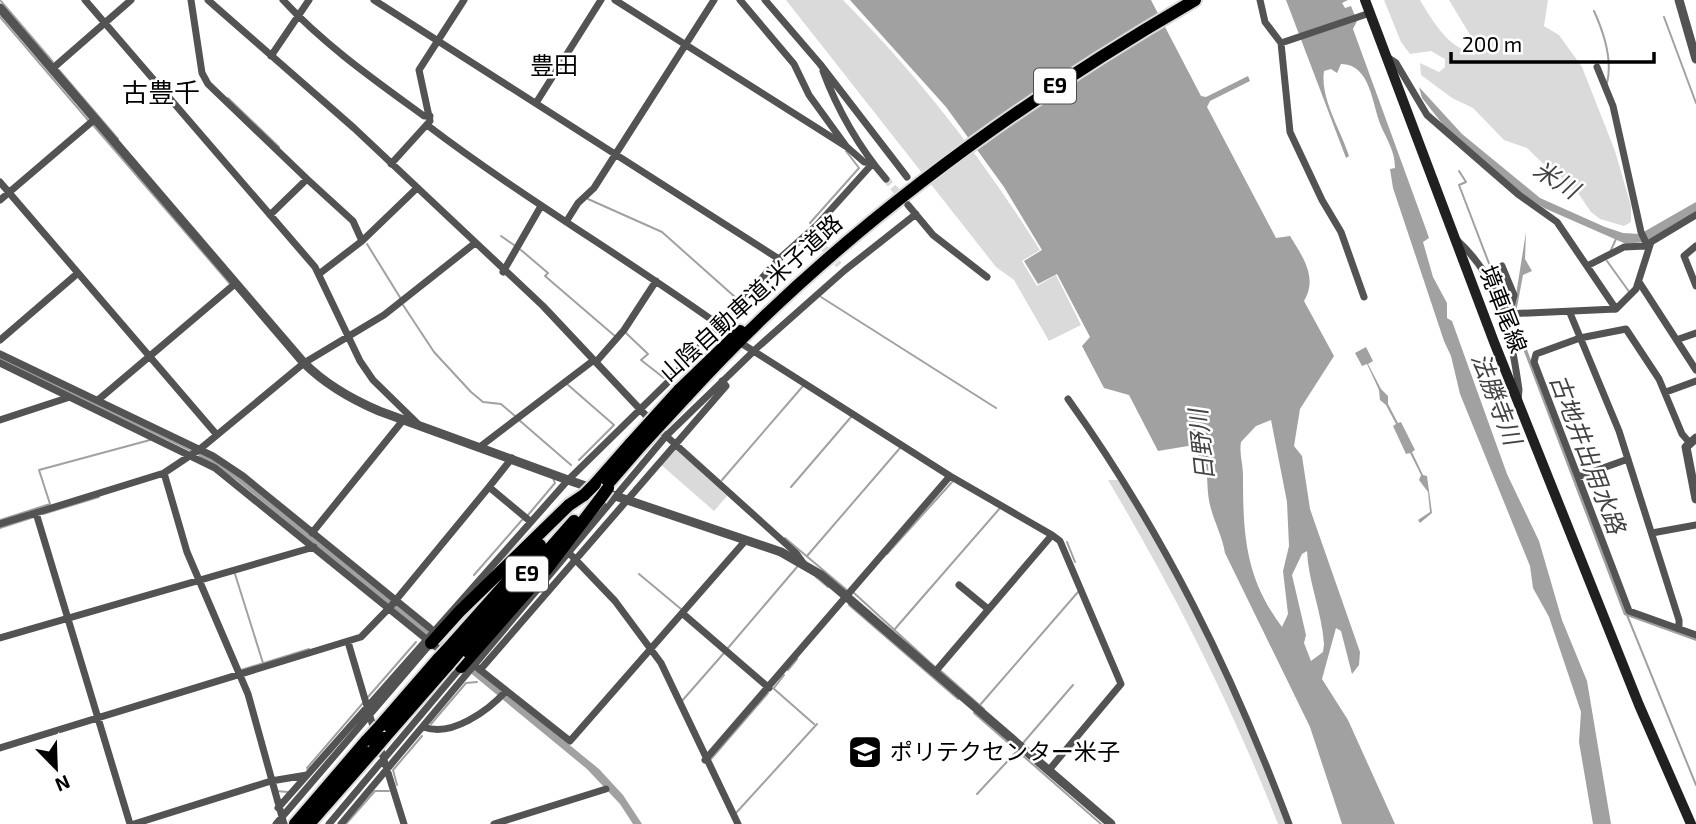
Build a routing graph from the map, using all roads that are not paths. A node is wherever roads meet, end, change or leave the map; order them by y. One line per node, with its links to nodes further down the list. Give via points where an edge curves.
1 (85, 0): 22 (street)
2 (131, 0): 22 (street)
3 (191, 0): 39 (street, via 202,73 208,84)
4 (208, 0): 26 (street)
5 (283, 0): 21 (street)
6 (309, 0): 21 (street)
7 (374, 0): 23 (street)
8 (464, 0): 23 (street)
9 (601, 0): 32 (street)
10 (615, 0): 25 (street)
11 (714, 0): 25 (street)
12 (740, 0): 35 (street, via 794,64 809,95)
13 (765, 0): 29 (street)
14 (1186, 0): 41 (highway, 山陰自動車道;米子道路 / E9, via 1049,84)
15 (1195, 0): 41 (highway, 山陰自動車道;米子道路 / E9)
16 (1260, 0): 24 (street, via 1265,22)
17 (1365, 0): 20 (main road, 境車尾線)
18 (1679, 0): 28 (street)
19 (0, 8): 31 (street)
20 (1366, 14): 24 (street); 27 (main road, 境車尾線)
21 (299, 17): 26 (street); 34 (street)
22 (104, 22): 31 (street); 49 (street)
23 (437, 42): 32 (street); 34 (street, via 419,70)
24 (1284, 43): 70 (street, via 1290,132 1341,232)
25 (686, 44): 35 (street); 36 (street)
26 (271, 56): 38 (street)
27 (1387, 57): 53 (main road, 境車尾線); 60 (street, via 1396,63 1427,115 1519,195 1553,218)
28 (1696, 59)
29 (820, 64): 37 (street); 41 (street)
30 (1597, 67): 57 (street, via 1612,106)
31 (52, 69): 33 (street)
32 (536, 103): 36 (street)
33 (95, 119): 44 (street); 68 (street)
34 (429, 121): 38 (street); 47 (street)
35 (847, 147): 37 (street, via 864,162)
36 (616, 154): 51 (street); 59 (street)
37 (873, 163): 40 (street); 52 (street)
38 (391, 164): 43 (street)
39 (307, 179): 49 (street); 55 (street, via 353,221)
40 (886, 179)
41 (916, 179): 112 (highway, 山陰自動車道;米子道路 / E9, bridge, via 777,298 682,393 633,451)
42 (0, 182): 44 (street)
43 (417, 188): 55 (street); 56 (street)
44 (9, 192): 45 (street); 63 (street)
45 (0, 200)
46 (908, 205): 48 (street)
47 (541, 206): 51 (street); 62 (street)
48 (916, 214): 65 (street, via 933,235); 82 (street, via 842,268)
49 (270, 215): 64 (street)
50 (1696, 215): 57 (street)
51 (567, 219): 66 (street)
52 (810, 232): 54 (street); 59 (street)
53 (1455, 238): 73 (street); 95 (main road, 境車尾線)
54 (816, 239)
55 (362, 242): 64 (street)
56 (475, 243): 62 (street); 77 (street, via 384,315)
57 (1646, 245): 60 (street, via 1624,247); 67 (street)
58 (1696, 246): 69 (street, via 1684,256)
59 (779, 258): 74 (street)
60 (1589, 265): 71 (street)
61 (1502, 266): 73 (street, via 1514,295)
62 (503, 272): 85 (street, via 564,326)
63 (78, 273): 80 (street); 84 (street)
64 (319, 274): 77 (street)
65 (987, 277)
66 (656, 281): 74 (street); 85 (street, via 624,330)
67 (1639, 282): 71 (street, via 1631,297); 79 (street)
68 (236, 283): 84 (street); 87 (street)
69 (1696, 286)
70 (1364, 297)
71 (1616, 309): 72 (street)
72 (1570, 313): 73 (street); 78 (street)
73 (1511, 314): 95 (street)
74 (718, 324): 75 (street); 96 (street)
75 (726, 330)
76 (1696, 332): 79 (street)
77 (348, 337): 87 (street); 98 (street, via 373,380)
78 (1580, 338): 91 (street, via 1626,329); 106 (street); 109 (street, via 1533,360)
79 (1679, 339): 88 (street)
80 (0, 340)
81 (744, 345): 82 (street)
82 (755, 349): 89 (street); 108 (street)
83 (0, 354): 94 (street)
84 (149, 356): 94 (street); 99 (street)
85 (595, 361): 96 (street); 103 (street)
86 (0, 363): 92 (street)
87 (304, 363): 98 (street, via 351,398); 99 (street)
88 (1696, 370)
89 (722, 381): 100 (street); 102 (street, via 726,386)
90 (1696, 381): 91 (street)
91 (1666, 392): 101 (street, via 1682,434)
92 (70, 397): 97 (street); 104 (street)
93 (1068, 399): 167 (street, via 1124,481 1186,588)
94 (98, 400): 104 (street)
95 (1518, 401): 168 (main road, 境車尾線)
96 (640, 410): 100 (street); 110 (street)
97 (0, 420)
98 (410, 421): 103 (street); 118 (street)
99 (217, 435): 104 (street)
100 (666, 436): 102 (street); 112 (street)
101 (1693, 440): 113 (street, via 1686,447)
102 (675, 444): 112 (street); 124 (street)
103 (481, 446): 105 (street)
104 (195, 452): 107 (street); 118 (street, via 243,476); 122 (street)
105 (512, 458): 110 (street); 111 (street)
106 (1628, 459): 109 (street); 119 (street)
107 (164, 472): 114 (street); 125 (street)
108 (950, 476): 120 (street); 127 (street)
109 (1578, 477): 133 (street, via 1629,611)
110 (568, 480): 112 (street); 115 (street)
111 (489, 487): 115 (street); 128 (street)
112 (608, 494): 121 (street); 123 (street); 123 (street); 136 (highway, via 569,505); 139 (highway); 157 (highway, 山陰自動車道;米子道路 / E9, bridge, via 455,648)
113 (1696, 499)
114 (36, 513): 116 (street); 131 (street)
115 (531, 522): 132 (street)
116 (0, 524)
117 (1696, 525): 119 (street)
118 (312, 533): 128 (street)
119 (1652, 533): 133 (street)
120 (1052, 535): 129 (street); 152 (street, via 1064,546 1121,684)
121 (746, 540): 124 (street); 130 (street)
122 (314, 547): 125 (street); 128 (street)
123 (573, 557): 138 (street, via 615,601); 139 (street)
124 (804, 564): 127 (street)
125 (199, 583): 131 (street); 141 (street)
126 (959, 585): 129 (street)
127 (847, 597): 140 (street); 142 (street)
128 (393, 604): 132 (street); 136 (street); 137 (street, via 364,635)
129 (988, 609): 140 (street)
130 (682, 613): 138 (street); 142 (street)
131 (67, 617): 135 (street); 146 (street)
132 (432, 629): 136 (street)
133 (1679, 629): 134 (street)
134 (1696, 635)
135 (0, 638)
136 (428, 641): 139 (street); 144 (street); 145 (street)
137 (348, 642): 141 (street); 144 (street)
138 (650, 651): 143 (street, via 570,741); 150 (street, via 664,667)
139 (471, 669): 143 (street); 147 (street); 149 (street)
140 (934, 672): 152 (street)
141 (239, 674): 146 (street); 154 (street)
142 (769, 688): 150 (street)
143 (506, 691): 147 (street, via 474,719 436,730)
144 (367, 707): 145 (street); 153 (street)
145 (369, 716): 149 (street); 158 (street)
146 (98, 718): 148 (street); 159 (street)
147 (424, 727): 151 (street)
148 (0, 748)
149 (384, 760): 151 (street); 161 (street)
150 (705, 760): 165 (street)
151 (387, 769): 162 (street); 163 (street)
152 (1049, 770): 166 (street)
153 (307, 775): 154 (street); 156 (street)
154 (271, 781): 156 (street); 159 (street)
155 (606, 789): 164 (street)
156 (278, 808): 158 (street)
157 (313, 815): 160 (highway, 山陰自動車道;米子道路 / E9)
158 (281, 822)
159 (132, 824)
160 (295, 824)
161 (329, 824)
162 (341, 824)
163 (404, 824)
164 (494, 824)
165 (738, 824)
166 (1111, 824)
167 (1289, 824)
168 (1691, 824)

